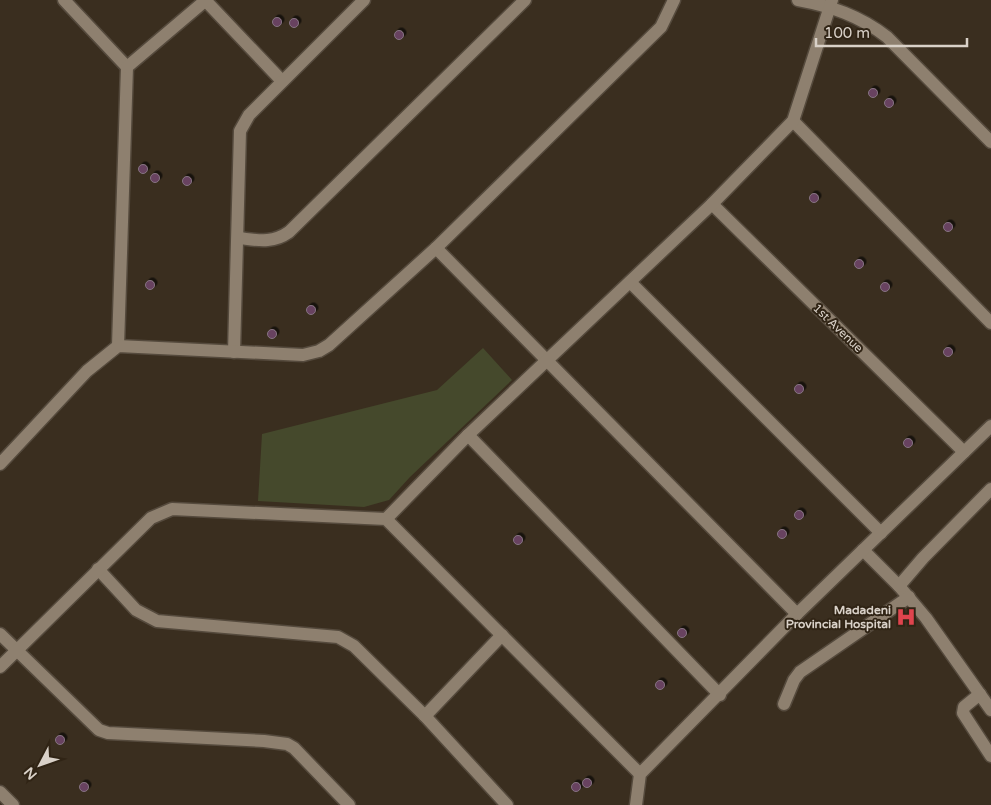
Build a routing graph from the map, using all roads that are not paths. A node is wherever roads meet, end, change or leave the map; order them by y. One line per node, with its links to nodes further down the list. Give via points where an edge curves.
1 (64, 0): 8 (street)
2 (206, 0): 8 (street); 9 (street)
3 (364, 0): 9 (street)
4 (525, 0): 13 (street, via 281,238 269,241)
5 (674, 0): 14 (street, via 661,26)
6 (798, 0): 7 (street)
7 (831, 3): 10 (street); 11 (street, via 886,37)
8 (128, 67): 17 (street)
9 (282, 81): 13 (street, via 249,115 240,132)
10 (793, 121): 12 (street); 16 (street)
11 (991, 142)
12 (712, 204): 15 (street); 22 (street, 1st Avenue)
13 (239, 238): 18 (street)
14 (436, 248): 18 (street, via 319,352 303,355); 19 (street)
15 (630, 282): 19 (street); 26 (street)
16 (991, 323)
17 (118, 346): 18 (street); 23 (street, via 87,371)
18 (234, 352)
19 (546, 362): 21 (street); 31 (street)
20 (991, 426): 22 (street)
21 (468, 435): 25 (street); 37 (street)
22 (964, 452): 26 (street)
23 (0, 464)
24 (991, 490): 29 (street, via 922,558)
25 (386, 519): 28 (street, via 172,509 151,518); 33 (street)
26 (881, 532): 27 (street)
27 (863, 550): 29 (street); 31 (street)
28 (98, 569): 34 (street); 40 (street, via 136,610 157,621 338,637 354,646)
29 (899, 586): 30 (street)
30 (909, 597): 36 (street); 38 (street, via 800,672)
31 (797, 614): 37 (street)
32 (0, 634): 34 (street)
33 (502, 635): 40 (street); 42 (street)
34 (15, 650): 35 (street); 45 (street, via 99,730 287,744)
35 (0, 667)
36 (980, 694): 39 (street); 41 (street, via 964,707 963,714)
37 (720, 695): 42 (street)
38 (784, 704)
39 (991, 710)
40 (425, 716): 46 (street)
41 (991, 756)
42 (640, 774): 47 (street)
43 (0, 792): 44 (street)
44 (12, 805)
45 (349, 805)
46 (507, 805)
47 (636, 805)

